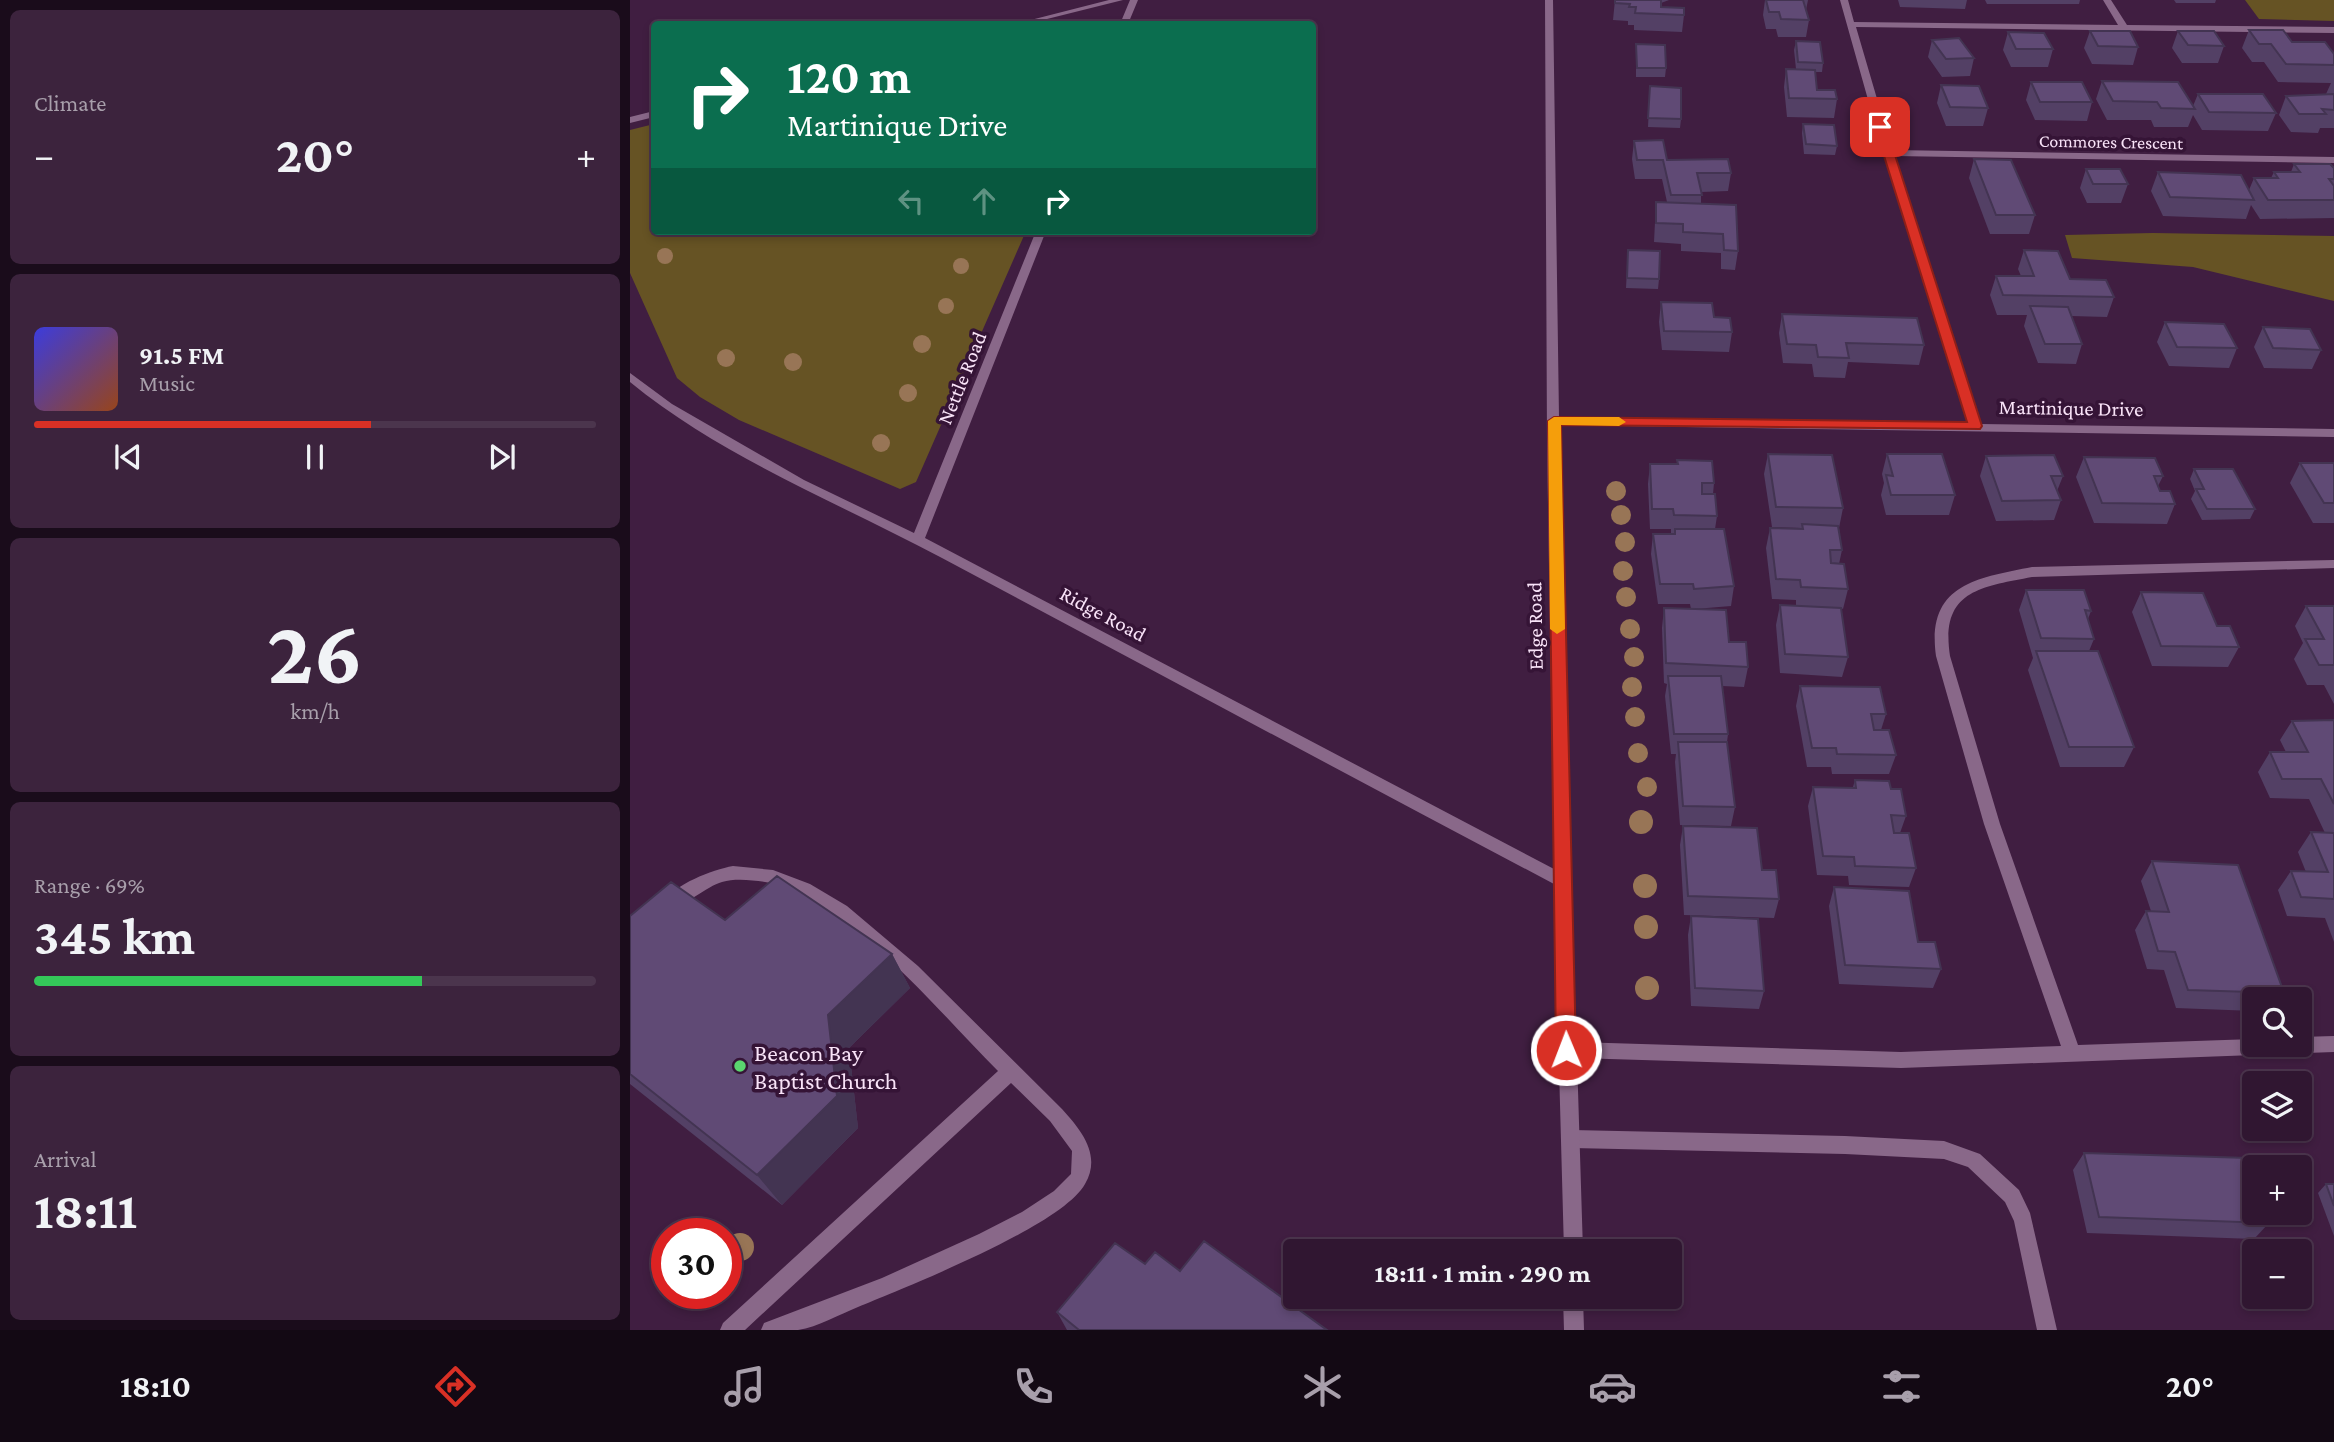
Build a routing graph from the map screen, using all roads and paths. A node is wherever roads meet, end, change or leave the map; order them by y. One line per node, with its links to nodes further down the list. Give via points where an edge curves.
1 (1119, 0): 6 (street)
2 (1134, 0): 7 (street)
3 (1549, 0): 17 (street, Edge Road)
4 (1844, 0): 8 (street)
5 (2107, 0): 9 (street)
6 (1032, 21)
7 (1125, 21)
8 (1851, 24): 9 (street); 13 (street)
9 (2124, 27): 10 (street)
10 (2334, 30)
11 (651, 115): 12 (street)
12 (630, 120)
13 (1888, 153): 14 (street, Commores Crescent); 18 (street)
14 (2334, 160)
15 (1039, 235): 20 (street, Nettle Road)
16 (630, 376): 20 (street, Ridge Road, via 668,407 800,483)
17 (1554, 421): 18 (street, Martinique Drive); 22 (street, Edge Road)
18 (1975, 426): 19 (street, Martinique Drive)
19 (2334, 433)
20 (918, 540): 22 (street, Ridge Road)
21 (2334, 564): 28 (street, via 2032,572 1967,589 1949,604 1940,636 1943,656 1992,824)
22 (1562, 881): 27 (street, Edge Road)
23 (659, 914): 29 (street, via 712,878 734,873 766,875 803,887 854,920)
24 (2334, 1044): 25 (street)
25 (2312, 1045)
26 (2242, 1047): 28 (street)
27 (1566, 1050): 28 (street, via 1901,1060); 30 (street, Edge Road)
28 (2072, 1053)
29 (1010, 1072): 33 (street); 34 (street, via 1049,1109 1081,1149 1082,1169 1068,1193 1038,1214 952,1257)
30 (1572, 1139): 31 (street, Edge Road); 36 (street, via 1944,1150 1974,1160 2012,1196 2023,1220)
31 (1573, 1239)
32 (1573, 1309): 35 (street)
33 (730, 1330)
34 (771, 1330)
35 (1574, 1330)
36 (2047, 1330)

